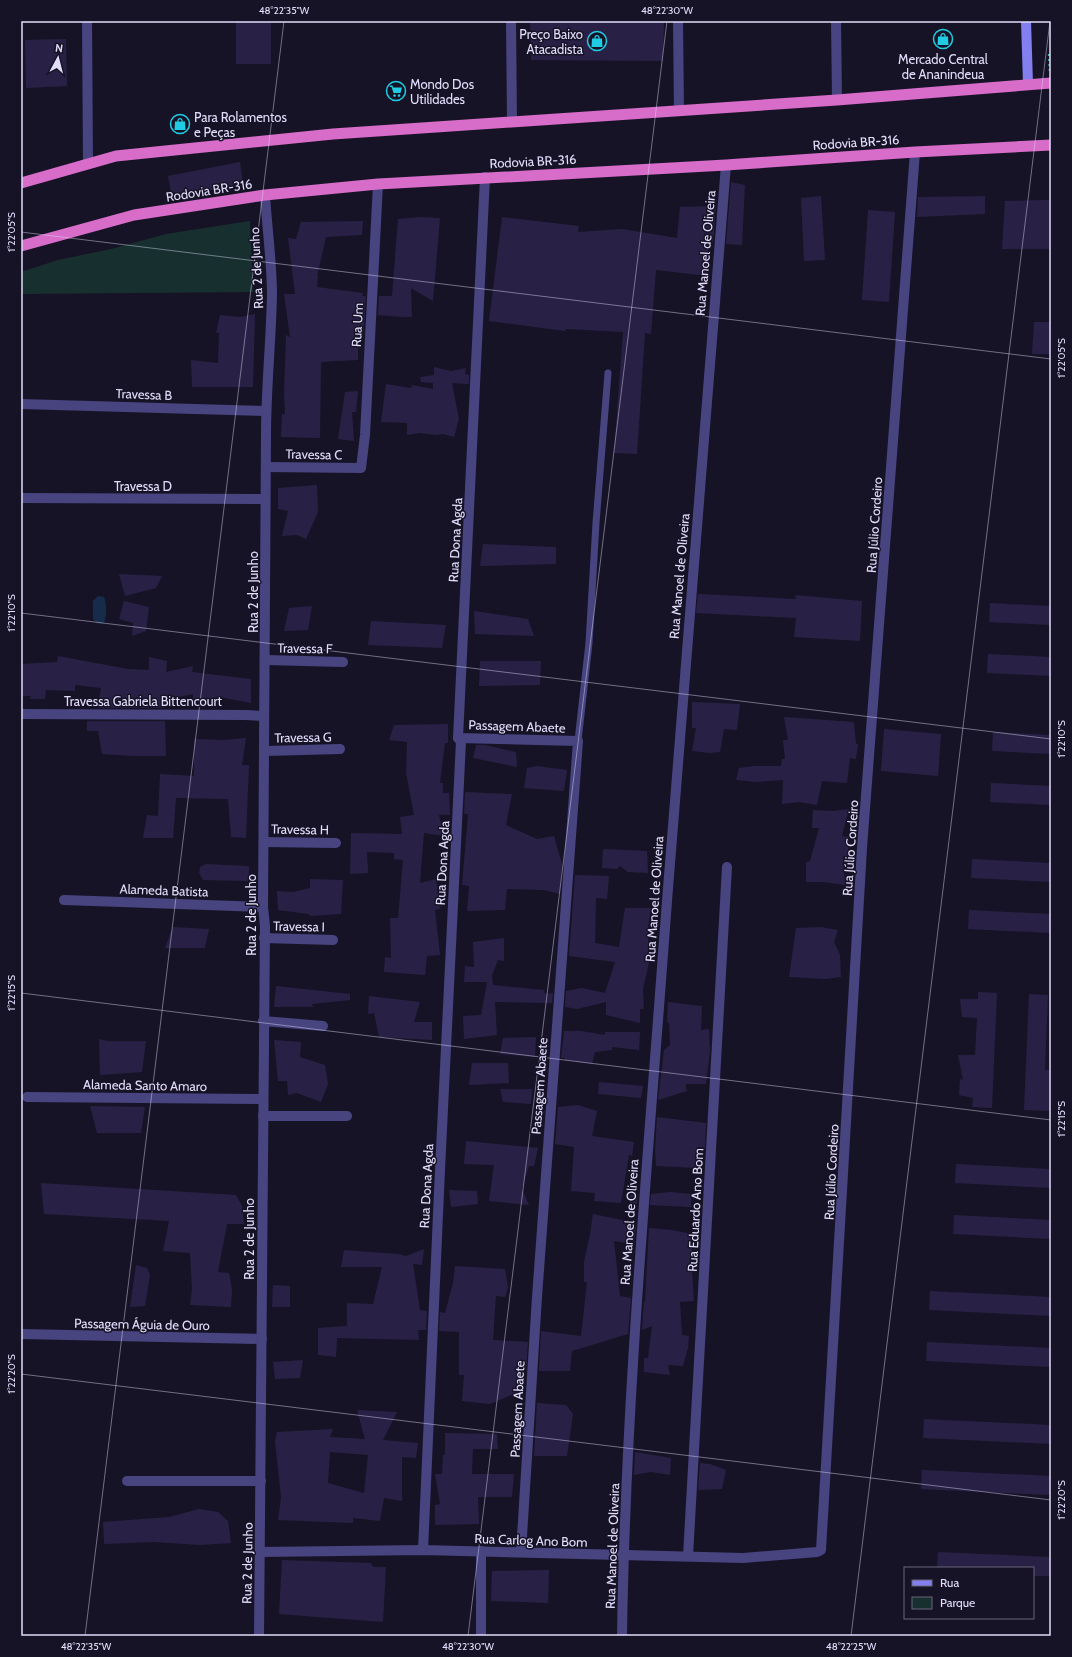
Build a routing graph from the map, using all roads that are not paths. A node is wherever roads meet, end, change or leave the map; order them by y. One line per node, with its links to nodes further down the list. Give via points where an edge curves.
1 (87, 21): 13 (street)
2 (511, 21): 10 (street)
3 (678, 21): 9 (street)
4 (836, 21): 8 (street)
5 (1026, 21): 7 (main road)
6 (1051, 83): 7 (highway)
7 (1028, 84): 8 (highway)
8 (837, 100): 9 (highway)
9 (679, 111): 10 (highway)
10 (512, 122): 13 (highway, via 333,134 116,156)
11 (1051, 145): 12 (highway, Rodovia BR-316)
12 (915, 152): 14 (highway, Rodovia BR-316); 52 (street, Rua Júlio Cordeiro, via 862,848)
13 (88, 164): 16 (highway)
14 (726, 164): 15 (highway, Rodovia BR-316); 57 (street, Rua Manoel de Oliveira, via 641,1238)
15 (485, 178): 17 (highway, Rodovia BR-316); 31 (street, Rua Dona Agda)
16 (21, 183)
17 (378, 184): 18 (highway, Rodovia BR-316); 24 (street, Rua Um, via 365,435)
18 (265, 195): 19 (highway, Rodovia BR-316, via 134,215); 22 (street, Rua 2 de Junho, via 272,294)
19 (21, 246)
20 (608, 373): 32 (lane, via 589,643)
21 (21, 404): 22 (street, Travessa B)
22 (266, 411): 23 (street, Rua 2 de Junho)
23 (266, 467): 24 (street, Travessa C); 26 (street, Rua 2 de Junho)
24 (361, 468)
25 (21, 498): 26 (street, Travessa D)
26 (266, 499): 27 (street, Rua 2 de Junho)
27 (266, 660): 28 (street, Travessa F); 30 (street, Rua 2 de Junho)
28 (343, 662)
29 (21, 714): 30 (street, Travessa Gabriela Bittencourt)
30 (264, 716): 34 (street, Rua 2 de Junho)
31 (458, 738): 32 (street, Passagem Abaete); 53 (street, Rua Dona Agda, via 461,741)
32 (578, 741): 56 (street, Passagem Abaete)
33 (340, 749): 34 (street, Travessa G)
34 (266, 751): 35 (street, Rua 2 de Junho)
35 (264, 842): 36 (street, Travessa H); 39 (street, Rua 2 de Junho)
36 (336, 843)
37 (727, 867): 58 (street, Rua Eduardo Ano Bom)
38 (64, 900): 39 (street, Alameda Batista)
39 (263, 907): 40 (street, Rua 2 de Junho)
40 (264, 938): 41 (street, Travessa I); 42 (street, Rua 2 de Junho)
41 (333, 940)
42 (263, 1021): 43 (street); 45 (street, Rua 2 de Junho)
43 (324, 1026)
44 (27, 1097): 45 (street, Alameda Santo Amaro)
45 (263, 1099): 46 (street, Rua 2 de Junho)
46 (263, 1116): 47 (street); 49 (street, Rua 2 de Junho)
47 (347, 1116)
48 (21, 1334): 49 (street, Passagem Águia de Ouro)
49 (262, 1339): 51 (street, Rua 2 de Junho)
50 (127, 1481): 51 (street)
51 (261, 1481): 55 (street, Rua 2 de Junho)
52 (822, 1547): 58 (street, Rua Carlog Ano Bom, via 817,1552 744,1558)
53 (424, 1550): 54 (street, Rua Carlog Ano Bom); 55 (street, Rua Carlog Ano Bom)
54 (481, 1551): 56 (street, Rua Carlog Ano Bom); 60 (street)
55 (260, 1552): 59 (street, Rua 2 de Junho)
56 (521, 1552): 57 (street, Rua Carlog Ano Bom)
57 (623, 1556): 58 (street, Rua Carlog Ano Bom); 61 (street, Rua Manoel de Oliveira)
58 (688, 1556)
59 (259, 1636)
60 (480, 1636)
61 (622, 1636)

